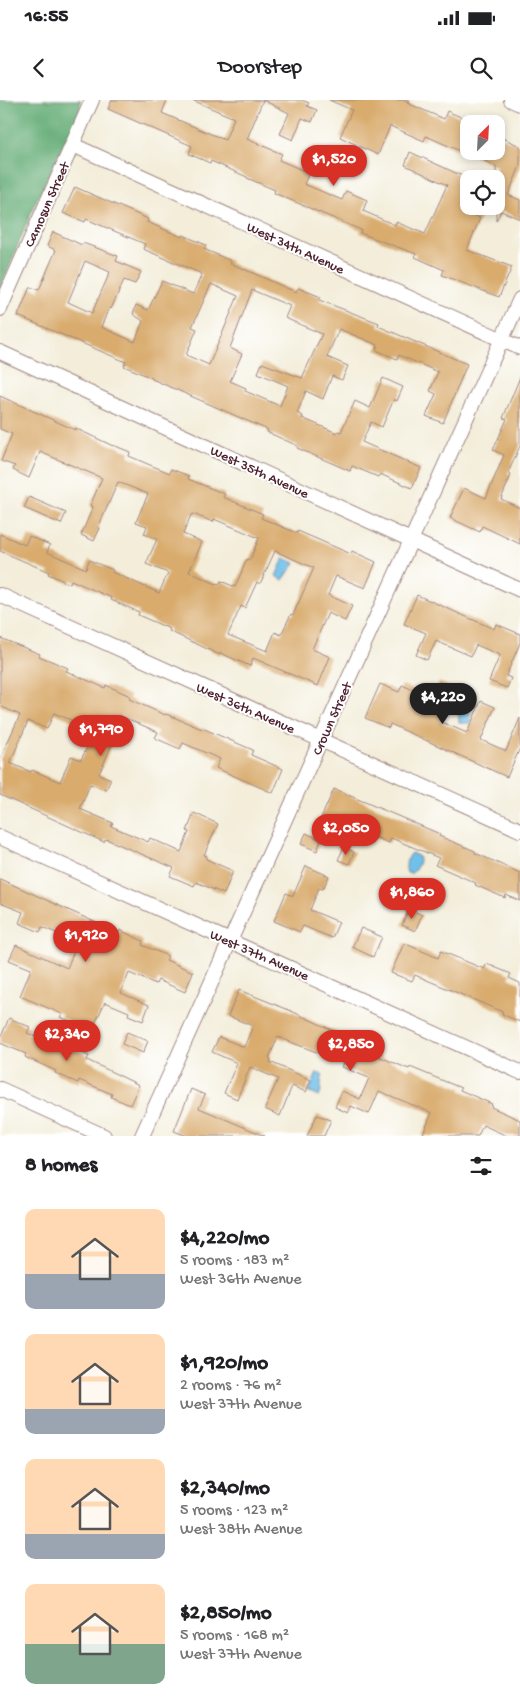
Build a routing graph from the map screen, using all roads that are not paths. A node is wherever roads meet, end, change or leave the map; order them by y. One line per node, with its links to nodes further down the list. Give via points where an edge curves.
1 (92, 100): 4 (street, Camosun Street)
2 (511, 100): 3 (street)
3 (520, 104)
4 (73, 145): 6 (street, Camosun Street); 7 (street, West 34th Avenue)
5 (520, 299): 7 (street, Crown Street)
6 (0, 309)
7 (501, 340): 8 (street, West 34th Avenue); 10 (street, Crown Street)
8 (520, 348)
9 (0, 352): 10 (street, West 35th Avenue)
10 (410, 541): 11 (street, West 35th Avenue); 13 (street, Crown Street)
11 (520, 590)
12 (0, 595): 13 (street, West 36th Avenue)
13 (321, 740): 14 (street, West 36th Avenue); 16 (street, Crown Street)
14 (520, 830)
15 (0, 837): 16 (street, West 37th Avenue)
16 (230, 941): 17 (street, West 37th Avenue); 20 (street, Crown Street)
17 (520, 1072)
18 (0, 1089): 19 (street)
19 (104, 1136)
20 (142, 1136)

